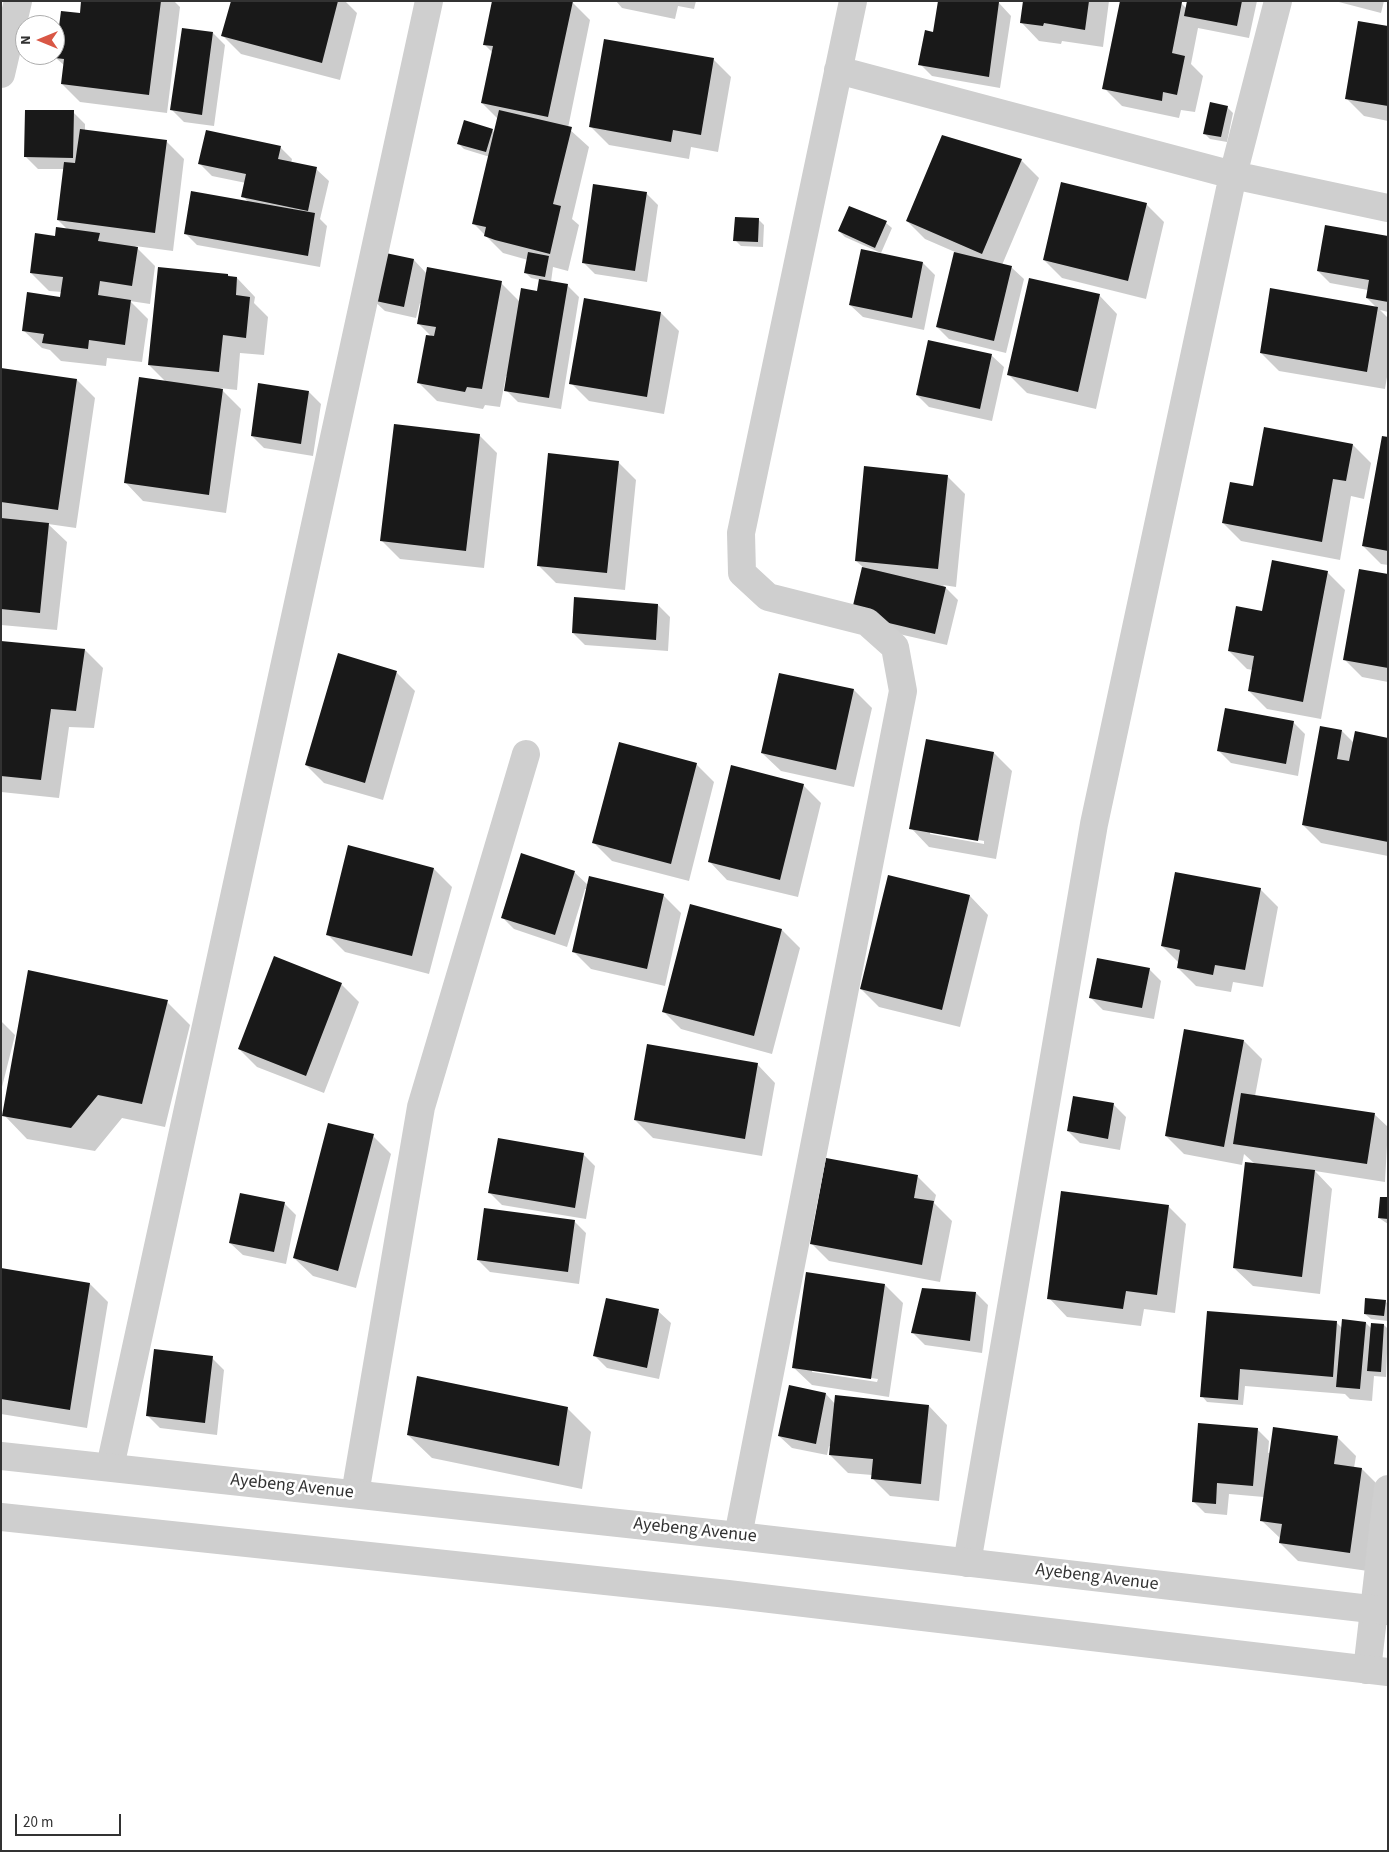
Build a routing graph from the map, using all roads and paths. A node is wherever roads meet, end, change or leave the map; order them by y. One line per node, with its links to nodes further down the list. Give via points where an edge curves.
1 (18, 1): 6 (street)
2 (429, 1): 11 (street)
3 (853, 1): 5 (street)
4 (1278, 1): 7 (street)
5 (838, 70): 7 (street); 15 (street, via 741,533 742,573 768,597 867,622 895,647 903,691)
6 (1, 74)
7 (1232, 175): 8 (street); 16 (street, via 1094,824)
8 (1388, 208)
9 (526, 754): 13 (street, via 421,1107)
10 (1, 1456): 11 (street, Ayebeng Avenue)
11 (110, 1467): 13 (street, Ayebeng Avenue)
12 (1388, 1489): 17 (street)
13 (355, 1494): 15 (street, Ayebeng Avenue)
14 (1, 1517): 18 (street, via 728,1594)
15 (738, 1536): 16 (street, Ayebeng Avenue)
16 (968, 1563): 17 (street, Ayebeng Avenue)
17 (1381, 1611): 18 (street)
18 (1377, 1671)

